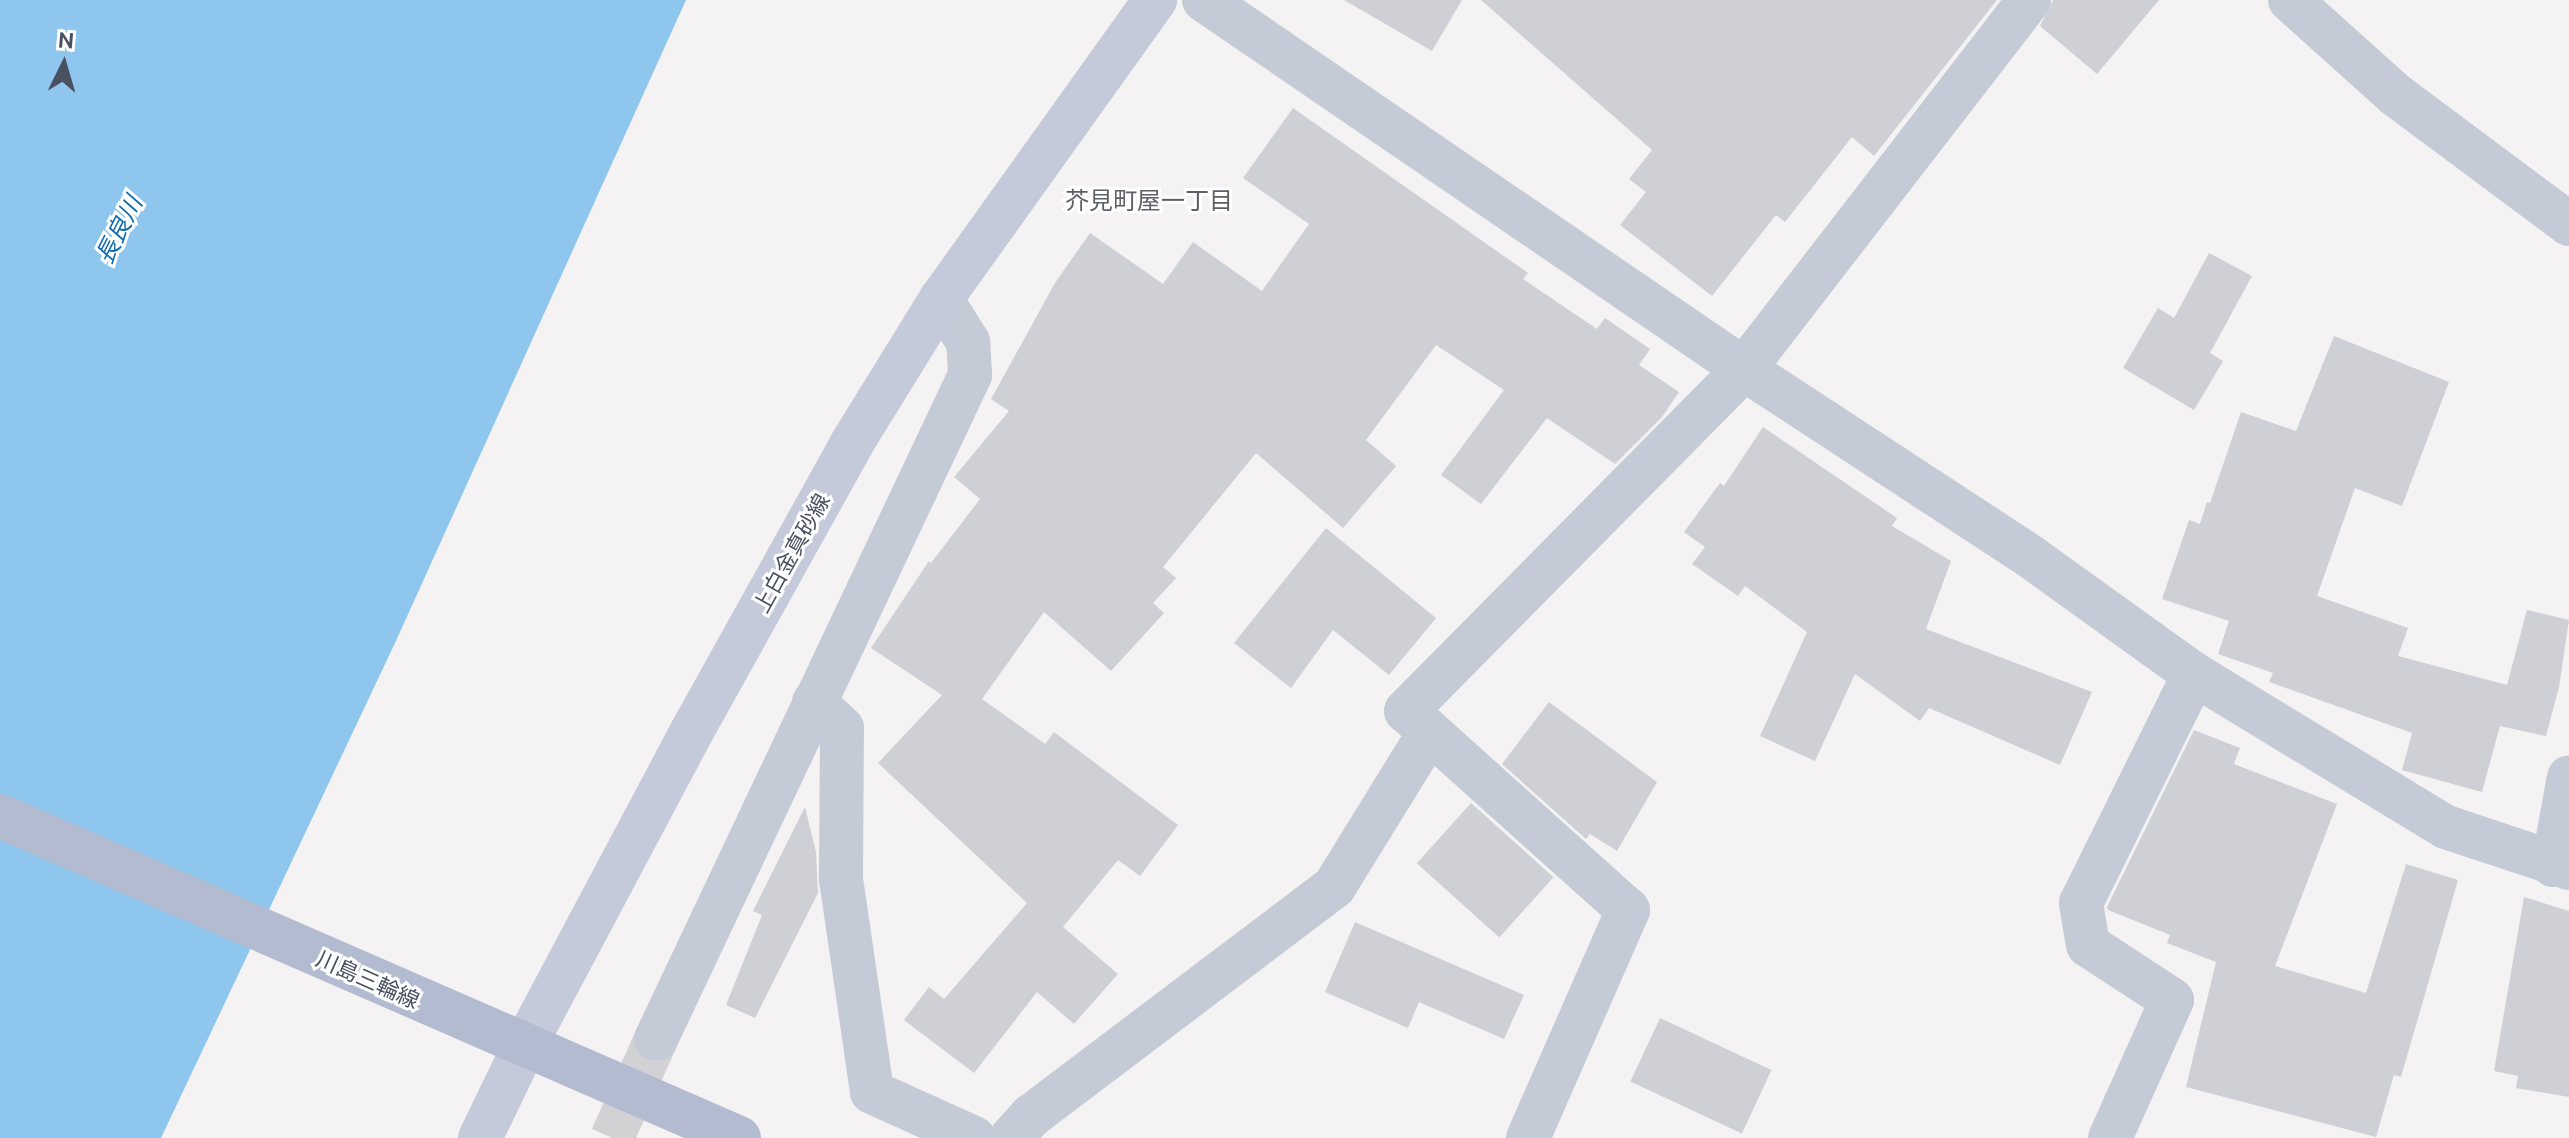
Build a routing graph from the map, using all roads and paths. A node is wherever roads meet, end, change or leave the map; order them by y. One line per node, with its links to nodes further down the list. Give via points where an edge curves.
1 (1155, 0): 6 (main road, 上白金真砂線)
2 (1204, 0): 7 (street)
3 (2029, 0): 7 (street)
4 (2290, 0): 5 (street, via 2396,95)
5 (2569, 224)
6 (941, 299): 9 (street, via 968,342 970,375); 15 (main road, 上白金真砂線, via 852,443)
7 (1744, 369): 8 (street, via 2031,557); 10 (street, via 1406,711)
8 (2194, 674): 13 (street, via 2446,827); 21 (street, via 2081,903 2088,945 2172,1000)
9 (814, 702): 14 (street); 18 (street, via 842,728 841,879 872,1092)
10 (1429, 733): 19 (street, via 1334,887 1031,1116); 20 (street, via 1628,910)
11 (2569, 777): 13 (street)
12 (0, 816): 15 (main road, 川島三輪線)
13 (2561, 867)
14 (656, 1039)
15 (524, 1047): 16 (main road, 上白金真砂線); 17 (main road, 川島三輪線)
16 (480, 1138)
17 (739, 1138)
18 (974, 1138)
19 (1011, 1138)
20 (1528, 1138)
21 (2110, 1138)

